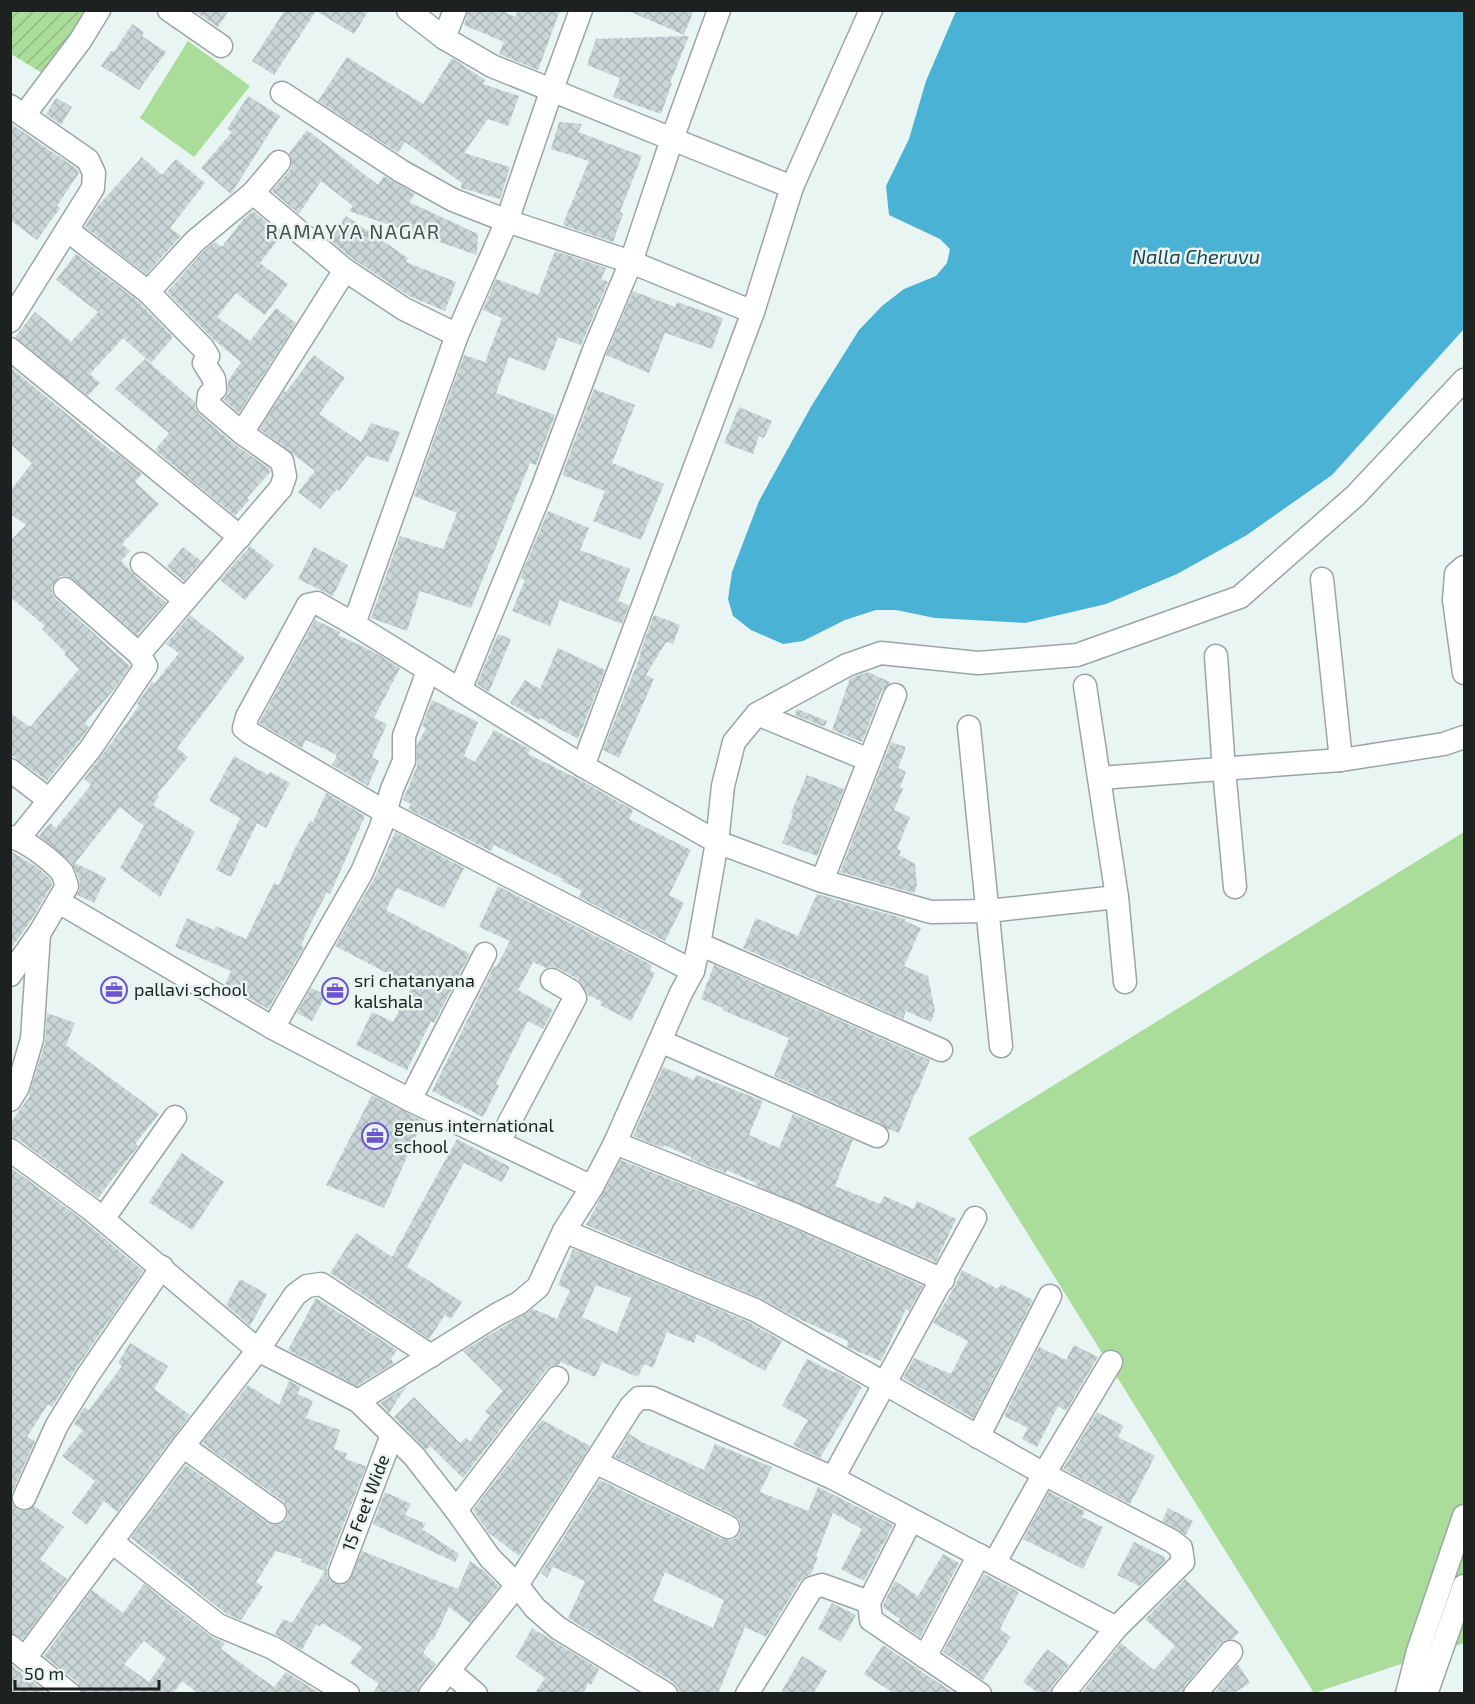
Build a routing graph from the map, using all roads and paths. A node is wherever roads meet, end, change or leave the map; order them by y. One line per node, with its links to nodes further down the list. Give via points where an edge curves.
1 (99, 10): 12 (street, via 80,41)
2 (169, 10): 9 (street)
3 (408, 10): 8 (street)
4 (455, 10): 8 (street)
5 (581, 10): 10 (street)
6 (719, 10): 13 (street)
7 (871, 10): 15 (street)
8 (444, 38): 10 (street, via 492,66)
9 (221, 46)
10 (552, 89): 13 (street); 17 (street)
11 (282, 93): 17 (street, via 401,171 453,200)
12 (18, 110): 18 (street, via 88,160 94,173 93,188)
13 (672, 139): 15 (street); 19 (street)
14 (279, 162): 16 (street)
15 (792, 187): 22 (street)
16 (253, 193): 20 (street); 21 (street, via 195,241)
17 (507, 221): 19 (street); 24 (street)
18 (67, 230): 21 (street); 23 (street)
19 (632, 262): 22 (street); 40 (street)
20 (345, 270): 24 (street, via 404,309); 27 (street)
21 (148, 292): 27 (street, via 203,348 208,356 204,363 214,379 208,404)
22 (753, 312): 47 (street)
23 (12, 316)
24 (457, 335): 34 (street)
25 (10, 349): 28 (street)
26 (1464, 380): 42 (street, via 1355,495 1240,597 1077,655 978,663 881,653 847,665)
27 (242, 433): 28 (street, via 282,461 285,476 281,488)
28 (240, 537): 33 (street)
29 (142, 564): 33 (street)
30 (1464, 567): 38 (street, via 1456,574 1454,600)
31 (1322, 579): 46 (street)
32 (65, 589): 35 (street)
33 (185, 600): 35 (street)
34 (354, 624): 37 (street); 52 (street, via 317,603 308,605 244,728)
35 (139, 654): 51 (street, via 146,666 91,748)
36 (1216, 656): 49 (street)
37 (428, 671): 40 (street); 52 (street, via 404,736 404,761)
38 (1464, 673)
39 (1085, 686): 50 (street)
40 (460, 690): 47 (street)
41 (895, 695): 45 (street)
42 (757, 714): 45 (street); 54 (street, via 734,742 723,786)
43 (969, 727): 59 (street)
44 (1464, 737): 46 (street, via 1444,744)
45 (869, 760): 55 (street)
46 (1341, 760): 49 (street)
47 (583, 766): 54 (street)
48 (10, 770): 51 (street)
49 (1224, 770): 50 (street); 56 (street)
50 (1100, 778): 57 (street)
51 (48, 799): 53 (street)
52 (385, 812): 63 (street); 67 (street, via 362,872)
53 (15, 837): 58 (street, via 63,873 67,886)
54 (717, 842): 55 (street); 61 (street)
55 (822, 880): 59 (street, via 931,912)
56 (1235, 887)
57 (1117, 897): 59 (street); 66 (street)
58 (59, 902): 60 (street); 67 (street)
59 (988, 911): 69 (street)
60 (39, 934): 64 (street); 71 (street, via 32,1039 18,1087)
61 (699, 944): 63 (street); 70 (street)
62 (486, 954): 72 (street)
63 (693, 971): 68 (street)
64 (10, 975)
65 (552, 980): 75 (street, via 571,991 575,998)
66 (1125, 982)
67 (273, 1028): 72 (street)
68 (660, 1041): 74 (street); 76 (street)
69 (1001, 1046)
70 (941, 1050)
71 (10, 1100)
72 (410, 1100): 75 (street)
73 (175, 1117): 80 (street)
74 (877, 1136)
75 (499, 1142): 78 (street)
76 (615, 1143): 78 (street); 83 (street)
77 (10, 1150): 80 (street)
78 (592, 1187): 81 (street)
79 (975, 1218): 83 (street)
80 (103, 1219): 82 (street)
81 (564, 1231): 86 (street, via 538,1287 519,1303); 89 (street, via 755,1310)
82 (162, 1267): 85 (street); 97 (street, via 57,1425)
83 (943, 1280): 89 (street)
84 (1050, 1296): 92 (street)
85 (258, 1350): 86 (street, via 295,1295 307,1286 321,1284); 90 (street); 93 (street)
86 (430, 1356): 90 (street)
87 (1111, 1362): 95 (street)
88 (557, 1378): 98 (street)
89 (884, 1385): 92 (street); 96 (street)
90 (358, 1401): 91 (street)
91 (392, 1435): 98 (street, via 414,1456); 105 (street, 15 Feet Wide)
92 (978, 1437): 95 (street)
93 (183, 1446): 99 (street); 103 (street)
94 (595, 1462): 96 (street, via 631,1406 639,1398 652,1398); 102 (street); 106 (street)
95 (1044, 1474): 104 (street); 109 (street, via 1181,1548 1183,1562)
96 (833, 1478): 101 (street)
97 (24, 1497)
98 (456, 1510): 106 (street, via 490,1558)
99 (275, 1512)
100 (1464, 1516): 123 (street)
101 (911, 1520): 104 (street); 108 (street)
102 (728, 1527)
103 (112, 1542): 110 (street); 115 (street, via 218,1625 273,1648)
104 (987, 1559): 109 (street); 112 (street)
105 (340, 1572)
106 (517, 1585): 113 (street); 118 (street, via 558,1628)
107 (1464, 1586): 124 (street)
108 (869, 1602): 112 (street, via 871,1620); 119 (street, via 822,1585 812,1588)
109 (1116, 1628): 121 (street)
110 (18, 1652): 114 (street)
111 (1231, 1652): 122 (street)
112 (925, 1657): 120 (street)
113 (449, 1671): 116 (street); 117 (street)
114 (70, 1694)
115 (348, 1694)
116 (430, 1694)
117 (476, 1694)
118 (666, 1694)
119 (747, 1694)
120 (980, 1694)
121 (1063, 1694)
122 (1195, 1694)
123 (1407, 1694)
124 (1426, 1694)

